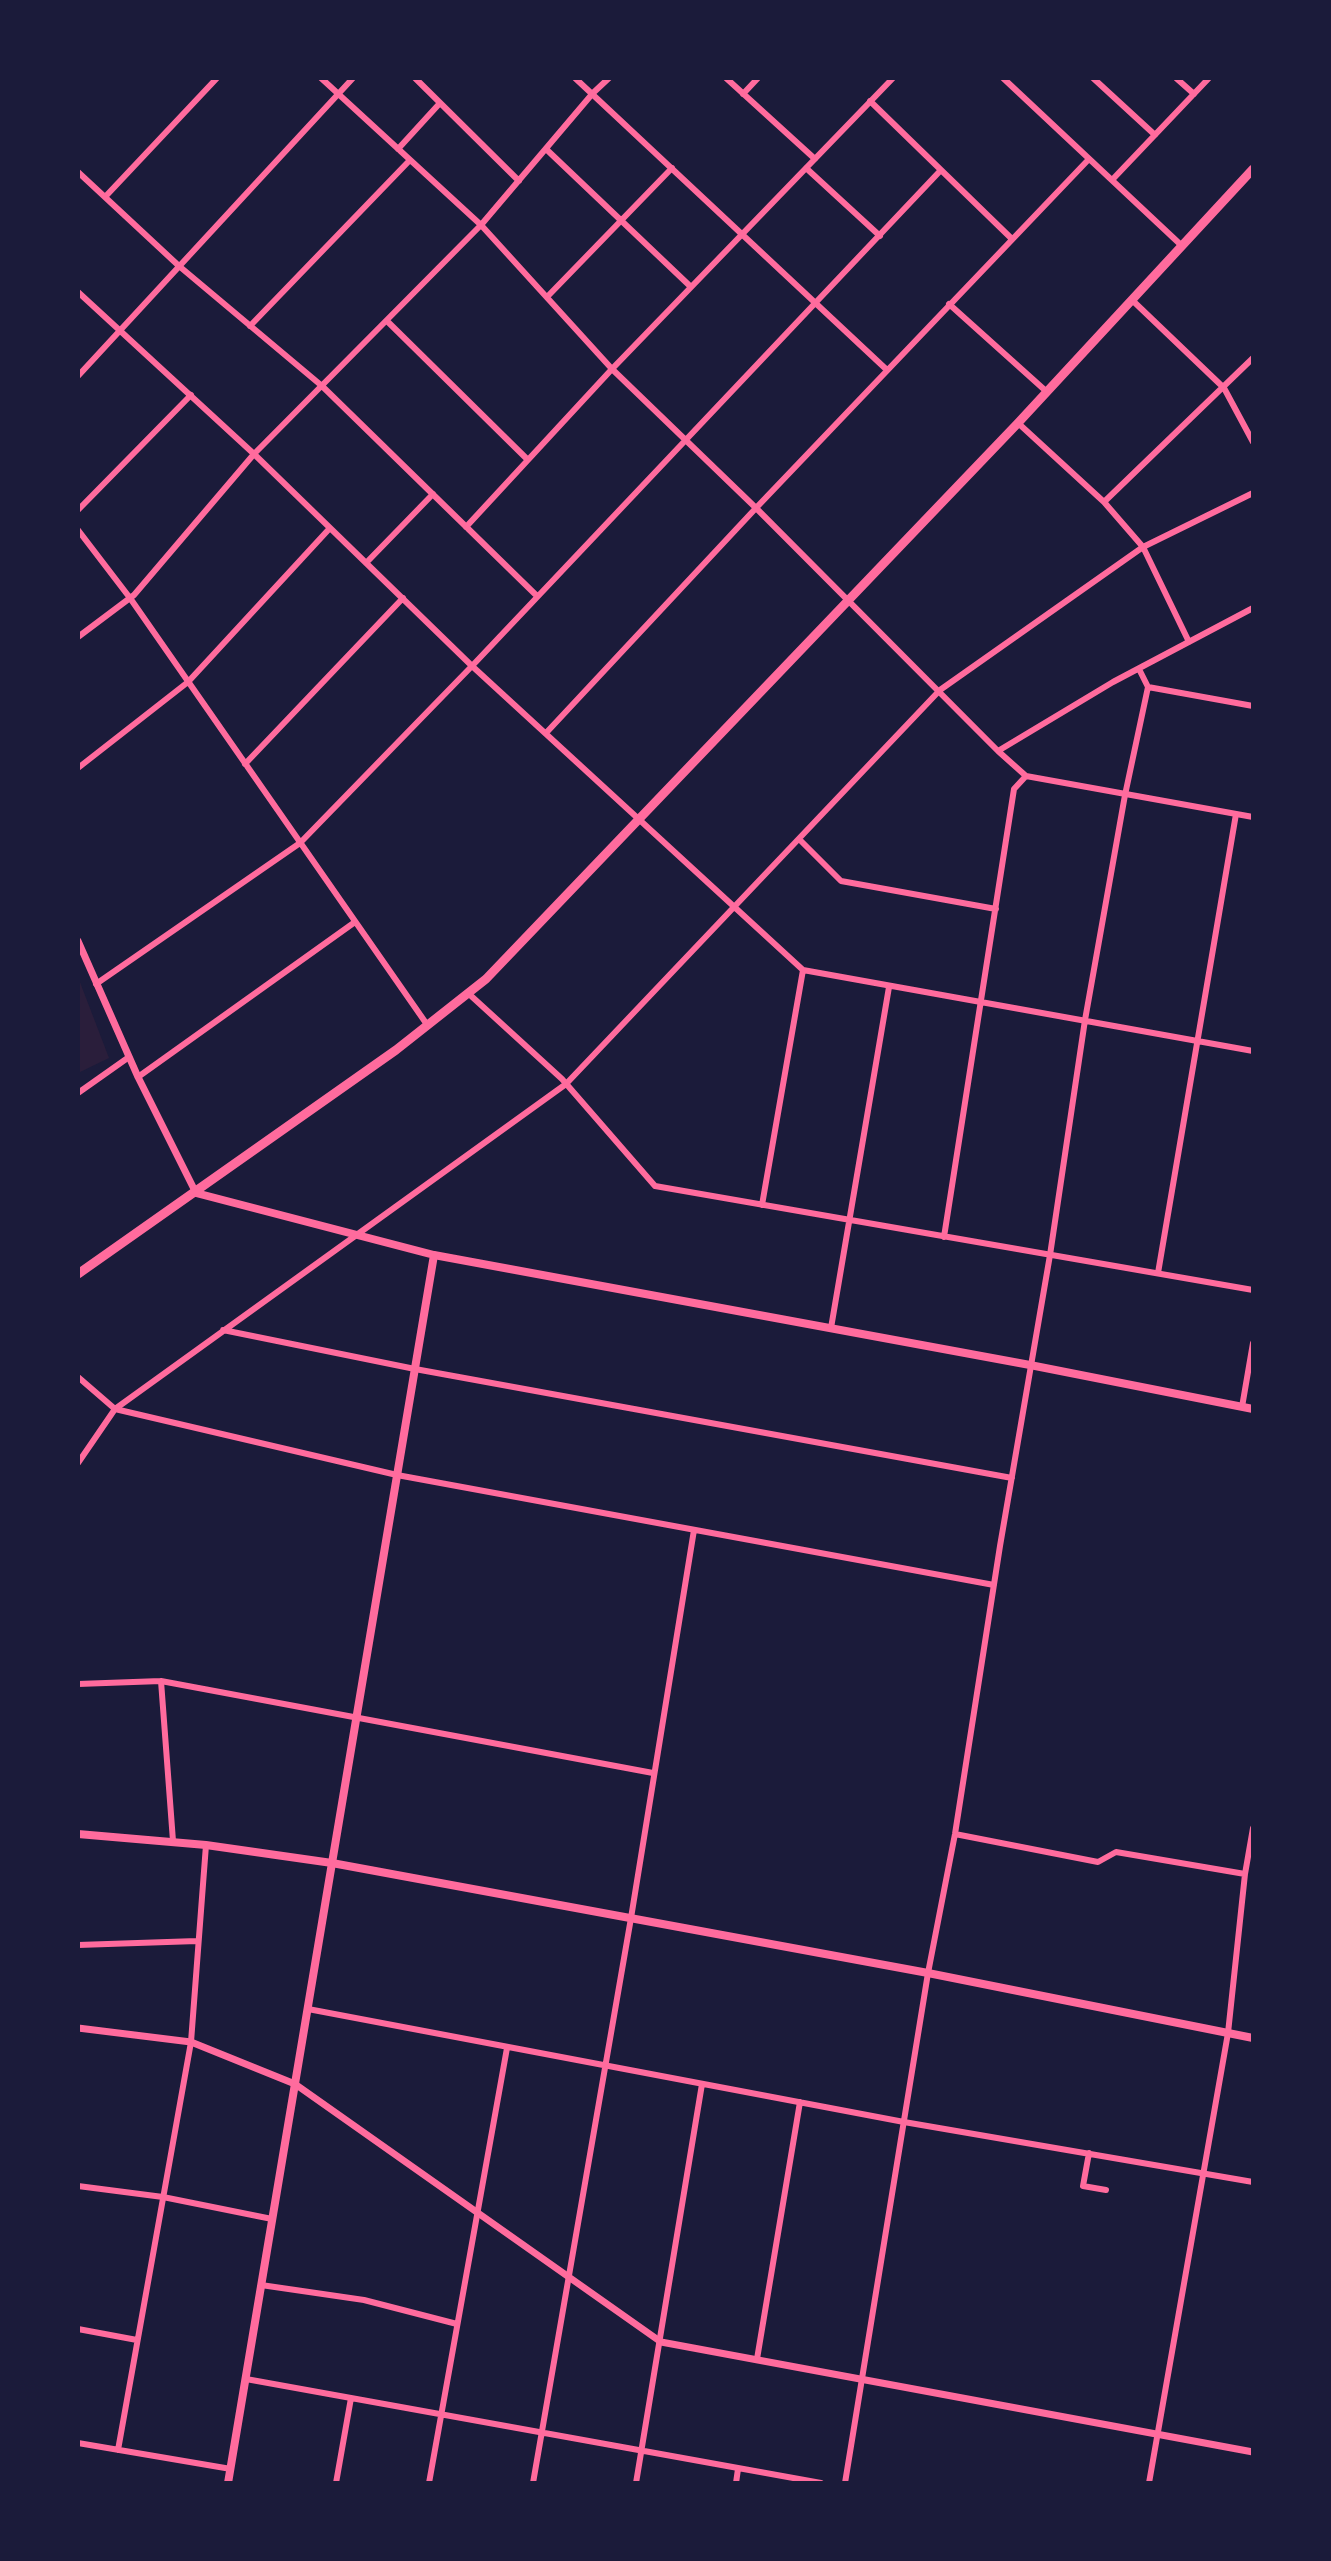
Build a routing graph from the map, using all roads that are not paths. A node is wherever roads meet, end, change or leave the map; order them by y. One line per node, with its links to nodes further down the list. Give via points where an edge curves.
1 (217, 78): 35 (street)
2 (321, 78): 15 (street)
3 (353, 78): 15 (street)
4 (415, 78): 19 (street)
5 (575, 78): 14 (street)
6 (609, 78): 14 (street)
7 (726, 78): 16 (street)
8 (758, 78): 16 (street)
9 (893, 78): 18 (street)
10 (1003, 78): 24 (street)
11 (1093, 78): 20 (street)
12 (1176, 78): 17 (street)
13 (1209, 78): 17 (street)
14 (593, 93): 22 (street); 26 (street)
15 (337, 94): 21 (street); 42 (street)
16 (743, 94): 23 (street)
17 (1194, 94): 20 (street)
18 (870, 101): 23 (street); 29 (street)
19 (440, 103): 21 (street); 33 (street)
20 (1155, 135): 32 (street)
21 (398, 149): 25 (street)
22 (546, 149): 33 (street); 36 (street)
23 (815, 159): 27 (street)
24 (1089, 159): 32 (street); 40 (street)
25 (410, 160): 37 (street); 50 (street)
26 (672, 168): 36 (street); 38 (street)
27 (806, 168): 38 (street); 39 (street)
28 (1253, 169): 31 (main road)
29 (941, 170): 39 (street); 40 (street)
30 (78, 172): 35 (street)
31 (1244, 178): 34 (street); 41 (main road)
32 (1112, 180): 41 (street)
33 (519, 181): 37 (street)
34 (1253, 186)
35 (105, 197): 42 (street)
36 (621, 221): 43 (street); 45 (street)
37 (481, 225): 45 (street); 49 (street)
38 (741, 235): 43 (street); 47 (street)
39 (880, 236): 47 (street)
40 (1012, 239): 48 (street)
41 (1181, 245): 46 (main road)
42 (179, 266): 50 (street); 51 (street)
43 (691, 287): 53 (street)
44 (78, 292): 51 (street)
45 (547, 297): 53 (street)
46 (1132, 300): 57 (street); 58 (main road)
47 (815, 303): 54 (street); 61 (street)
48 (949, 304): 54 (street); 58 (street)
49 (387, 321): 56 (street); 64 (street)
50 (250, 326): 56 (street)
51 (120, 330): 55 (street); 59 (street)
52 (1253, 358): 57 (street)
53 (612, 369): 61 (street); 64 (street)
54 (887, 370): 68 (street)
55 (78, 376)
56 (322, 386): 63 (street); 66 (street)
57 (1224, 388): 62 (street); 67 (street)
58 (1047, 392): 60 (main road)
59 (191, 395): 63 (street); 69 (street)
60 (1018, 423): 67 (street); 78 (main road)
61 (685, 439): 68 (street); 75 (street)
62 (1253, 442)
63 (254, 454): 71 (street); 76 (street)
64 (528, 460): 70 (street)
65 (1253, 493): 73 (street)
66 (433, 494): 70 (street); 74 (street)
67 (1104, 502): 73 (street)
68 (756, 508): 78 (street); 88 (street)
69 (78, 510)
70 (466, 527): 75 (street)
71 (330, 528): 74 (street); 84 (street)
72 (78, 530): 76 (street)
73 (1143, 547): 81 (street); 86 (street)
74 (366, 563): 77 (street)
75 (537, 596): 82 (street)
76 (130, 598): 80 (street); 84 (street)
77 (403, 598): 82 (street); 90 (street)
78 (846, 601): 86 (street); 96 (main road)
79 (1253, 608): 81 (street)
80 (78, 637)
81 (1189, 642): 83 (street)
82 (472, 666): 88 (street); 98 (street)
83 (1139, 669): 85 (street); 89 (street)
84 (188, 682): 90 (street); 91 (street)
85 (1148, 687): 87 (street); 93 (street)
86 (940, 690): 89 (street); 97 (street)
87 (1253, 706)
88 (546, 733): 96 (street)
89 (998, 751): 92 (street)
90 (245, 764): 98 (street)
91 (78, 768)
92 (1026, 776): 93 (street); 100 (street, via 1014,789)
93 (1125, 795): 94 (street); 108 (street)
94 (1236, 814): 95 (street); 110 (street)
95 (1253, 817)
96 (639, 818): 99 (street); 106 (main road)
97 (799, 839): 99 (street); 100 (street, via 841,881)
98 (300, 843): 101 (street); 104 (street)
99 (735, 909): 103 (street); 114 (street)
100 (996, 909): 107 (street)
101 (355, 922): 109 (street); 113 (street)
102 (78, 941): 104 (street)
103 (803, 970): 105 (street); 117 (street)
104 (96, 984): 112 (street)
105 (889, 987): 107 (street); 118 (street)
106 (469, 994): 109 (main road); 114 (street)
107 (982, 1001): 108 (street); 120 (street)
108 (1085, 1020): 110 (street); 122 (street)
109 (428, 1026): 116 (main road)
110 (1196, 1041): 111 (street); 123 (street)
111 (1253, 1051)
112 (129, 1057): 113 (street); 115 (street)
113 (138, 1077): 116 (street)
114 (566, 1084): 117 (street, via 655,1186); 119 (street)
115 (78, 1093)
116 (196, 1193): 119 (main road); 124 (main road)
117 (762, 1205): 118 (street)
118 (848, 1220): 120 (street); 126 (street)
119 (355, 1235): 121 (main road); 127 (street)
120 (944, 1237): 122 (street)
121 (434, 1255): 126 (main road); 130 (main road)
122 (1050, 1255): 123 (street); 129 (street)
123 (1158, 1273): 125 (street)
124 (78, 1274)
125 (1253, 1290)
126 (831, 1328): 129 (main road)
127 (223, 1330): 130 (street); 133 (street)
128 (1253, 1343): 132 (street)
129 (1030, 1365): 132 (main road); 137 (street)
130 (415, 1369): 136 (main road); 137 (street)
131 (79, 1381): 133 (street)
132 (1242, 1407): 134 (main road)
133 (115, 1409): 135 (street); 136 (street)
134 (1253, 1409)
135 (78, 1463)
136 (397, 1475): 138 (street); 142 (main road)
137 (1012, 1478): 139 (street)
138 (694, 1530): 139 (street); 143 (street)
139 (994, 1585): 146 (street)
140 (161, 1681): 141 (street); 142 (street); 147 (street)
141 (78, 1684)
142 (356, 1716): 143 (street); 149 (main road)
143 (653, 1773): 151 (street)
144 (1253, 1828): 150 (street)
145 (78, 1834): 147 (main road)
146 (955, 1834): 150 (street, via 1098,1862 1116,1852); 154 (street)
147 (173, 1841): 148 (main road)
148 (206, 1845): 149 (main road); 152 (street)
149 (332, 1863): 151 (main road); 155 (main road)
150 (1245, 1874): 157 (street)
151 (631, 1918): 154 (main road); 161 (street)
152 (197, 1941): 153 (street); 159 (street)
153 (78, 1945)
154 (928, 1973): 157 (main road); 165 (street)
155 (308, 2009): 160 (street); 162 (main road)
156 (78, 2028): 159 (street)
157 (1228, 2033): 158 (main road); 167 (street)
158 (1253, 2038)
159 (191, 2042): 162 (street); 171 (street)
160 (507, 2048): 161 (street); 172 (street)
161 (605, 2066): 163 (street); 174 (street)
162 (295, 2084): 172 (street); 173 (main road)
163 (702, 2084): 164 (street); 179 (street)
164 (800, 2102): 165 (street); 180 (street)
165 (904, 2122): 166 (street); 181 (street)
166 (1089, 2153): 167 (street); 170 (street, via 1083,2186)
167 (1204, 2173): 168 (street); 186 (street)
168 (1253, 2182)
169 (78, 2186): 171 (street)
170 (1106, 2190)
171 (163, 2197): 173 (street); 178 (street)
172 (476, 2213): 174 (street); 176 (street)
173 (272, 2219): 175 (main road)
174 (568, 2277): 179 (street); 185 (street)
175 (261, 2285): 176 (street, via 364,2300); 182 (main road)
176 (457, 2324): 184 (street)
177 (78, 2329): 178 (street)
178 (137, 2340): 188 (street)
179 (661, 2342): 180 (street); 189 (street)
180 (757, 2359): 181 (street)
181 (862, 2378): 186 (street); 200 (street)
182 (246, 2379): 183 (street); 191 (main road)
183 (351, 2398): 184 (street); 194 (street)
184 (441, 2415): 185 (street); 195 (street)
185 (542, 2433): 189 (street); 196 (street)
186 (1158, 2434): 190 (street); 201 (street)
187 (78, 2443): 188 (street)
188 (118, 2450): 191 (street)
189 (641, 2451): 192 (street); 197 (street)
190 (1253, 2452)
191 (231, 2469): 193 (main road)
192 (738, 2469): 198 (street); 199 (street)
193 (228, 2483)
194 (336, 2483)
195 (429, 2483)
196 (533, 2483)
197 (636, 2483)
198 (736, 2483)
199 (821, 2483)
200 (845, 2483)
201 (1149, 2483)

